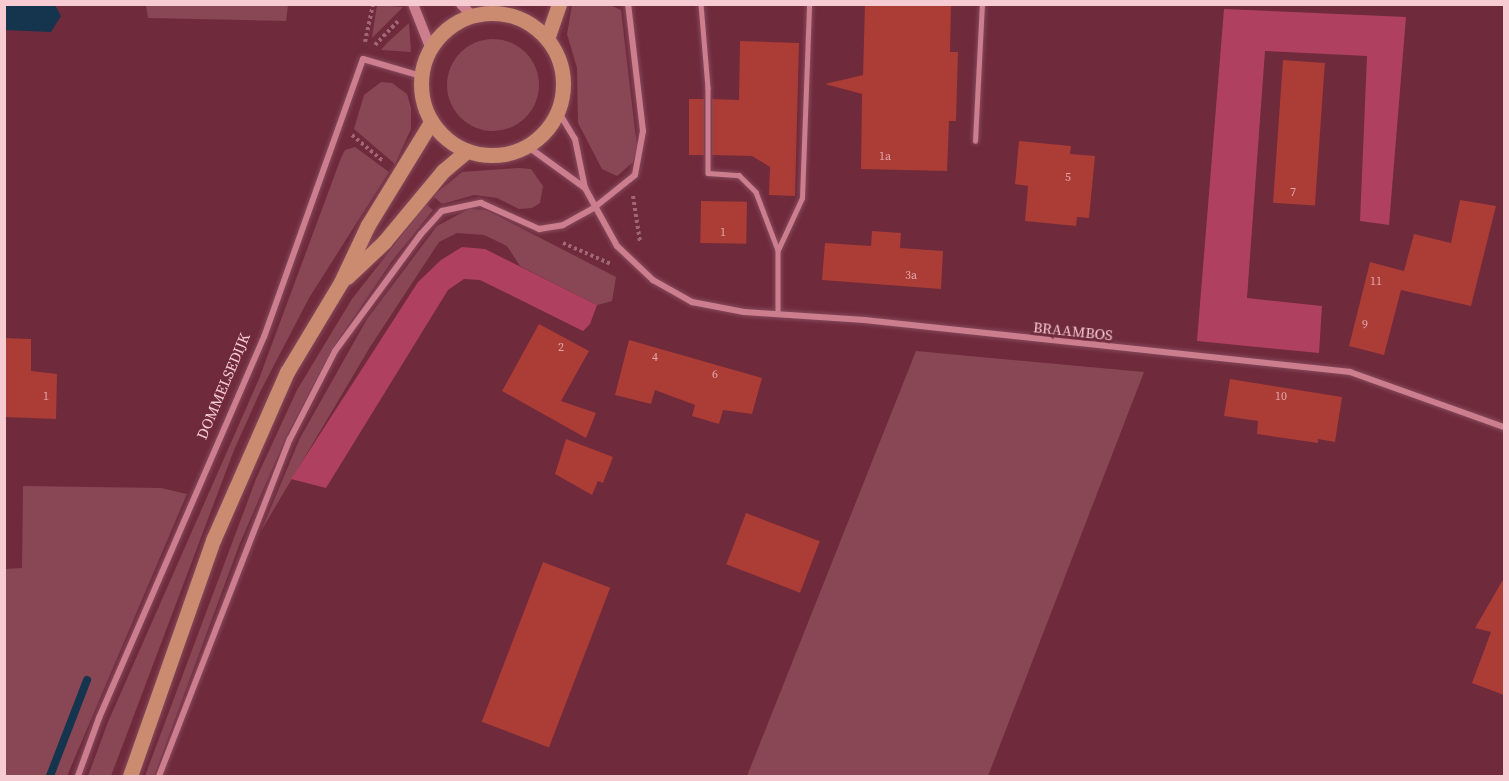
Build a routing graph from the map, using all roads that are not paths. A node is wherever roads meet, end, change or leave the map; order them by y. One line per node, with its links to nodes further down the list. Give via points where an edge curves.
1 (559, 4): 9 (main road)
2 (628, 4): 18 (street, via 643,131 639,166 630,181)
3 (701, 4): 19 (lane, via 708,88 708,173 739,175 756,192)
4 (809, 4): 19 (lane, via 802,198)
5 (982, 4): 14 (lane)
6 (413, 5): 10 (street)
7 (509, 9): 8 (main road); 9 (main road)
8 (467, 10): 10 (main road)
9 (547, 39): 12 (main road, via 562,73)
10 (430, 47): 11 (main road)
11 (421, 76): 13 (main road, via 424,107); 23 (street, DOMMELSEDIJK, via 363,59 264,337 99,717)
12 (558, 111): 15 (main road, via 547,130); 17 (street, BRAAMBOS, via 575,139)
13 (430, 122): 16 (main road, via 446,140); 20 (main road, via 368,225)
14 (975, 141)
15 (527, 146): 16 (main road, via 507,154); 17 (street, BRAAMBOS)
16 (467, 151): 20 (main road, via 443,171 384,242)
17 (585, 188): 18 (street, BRAAMBOS)
18 (594, 207): 21 (street, BRAAMBOS, via 617,246 640,271 692,302); 25 (street, via 563,225 539,229 481,203 441,211 366,306 335,351 290,439)
19 (778, 250): 21 (lane)
20 (341, 282): 24 (main road, via 287,372 218,529)
21 (778, 314): 22 (street, BRAAMBOS, via 1350,372)
22 (1504, 427)
23 (78, 777)
24 (130, 777)
25 (159, 777)

